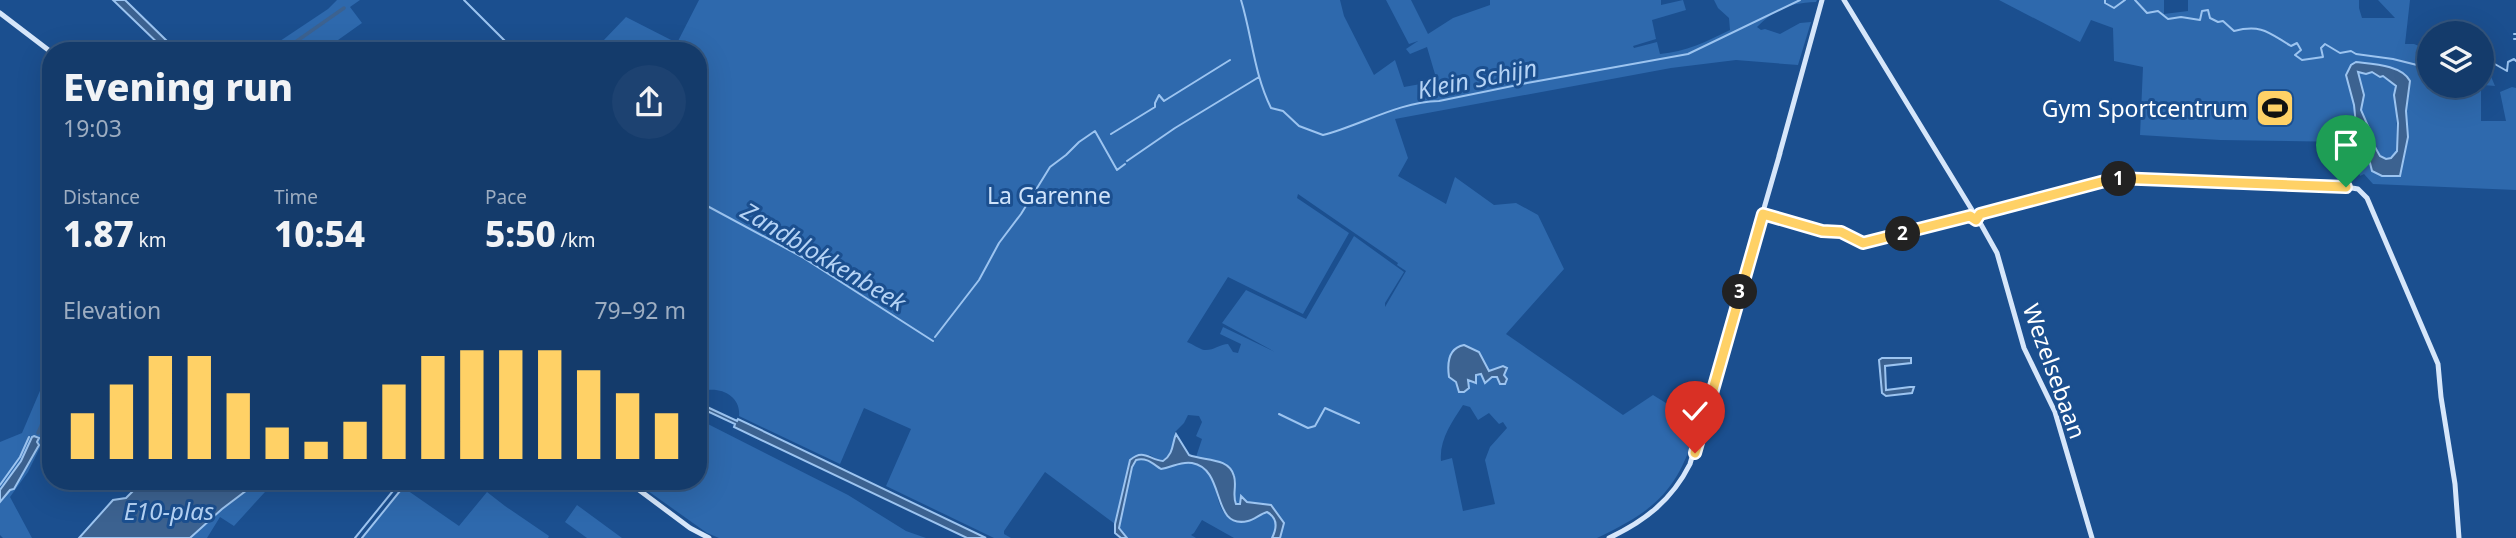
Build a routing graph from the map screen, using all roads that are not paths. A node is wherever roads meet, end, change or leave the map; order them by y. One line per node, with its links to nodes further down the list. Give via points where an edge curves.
1 (1844, 0): 6 (street)
2 (1822, 2): 5 (street)
3 (0, 13): 4 (street)
4 (42, 45)
5 (1762, 214): 6 (street, via 1841,232 1863,243); 10 (street, via 1690,464 1658,508)
6 (1971, 214): 7 (street, via 1973,220)
7 (1979, 216): 11 (street, Wezelsebaan, via 1997,253 2024,348 2055,412); 12 (street, via 2116,178 2352,188 2365,195 2438,364)
8 (639, 490): 9 (street)
9 (709, 538)
10 (1609, 538)
11 (2092, 538)
12 (2459, 538)

